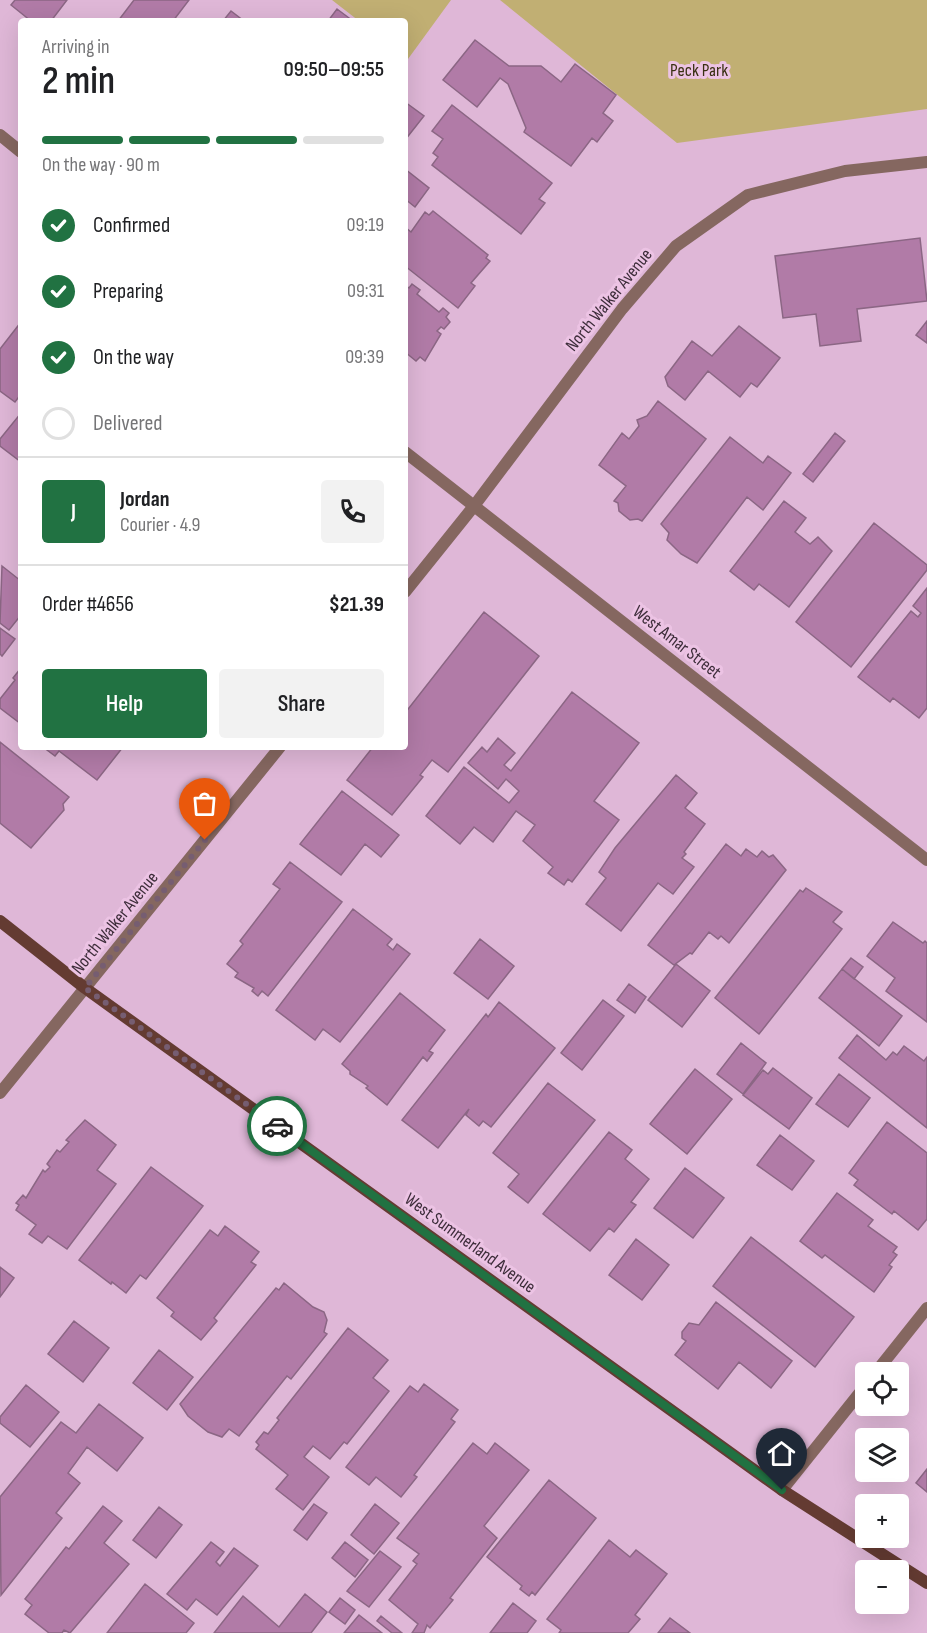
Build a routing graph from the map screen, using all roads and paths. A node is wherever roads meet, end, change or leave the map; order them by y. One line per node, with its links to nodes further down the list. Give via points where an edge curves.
1 (0, 135): 2 (street)
2 (18, 150)
3 (927, 162): 5 (street, North Walker Avenue, via 845,171 748,195 676,246 622,309)
4 (408, 454): 5 (street, West Amar Street)
5 (474, 506): 6 (street, North Walker Avenue); 8 (street, West Amar Street)
6 (408, 588)
7 (278, 750): 10 (street, North Walker Avenue)
8 (927, 860)
9 (0, 921): 10 (main road, West Summerland Avenue)
10 (85, 988): 11 (street, North Walker Avenue); 15 (main road, West Summerland Avenue)
11 (0, 1093)
12 (927, 1308): 13 (street)
13 (884, 1362)
14 (855, 1399): 15 (street)
15 (782, 1490): 16 (main road, West Summerland Avenue)
16 (927, 1583)

